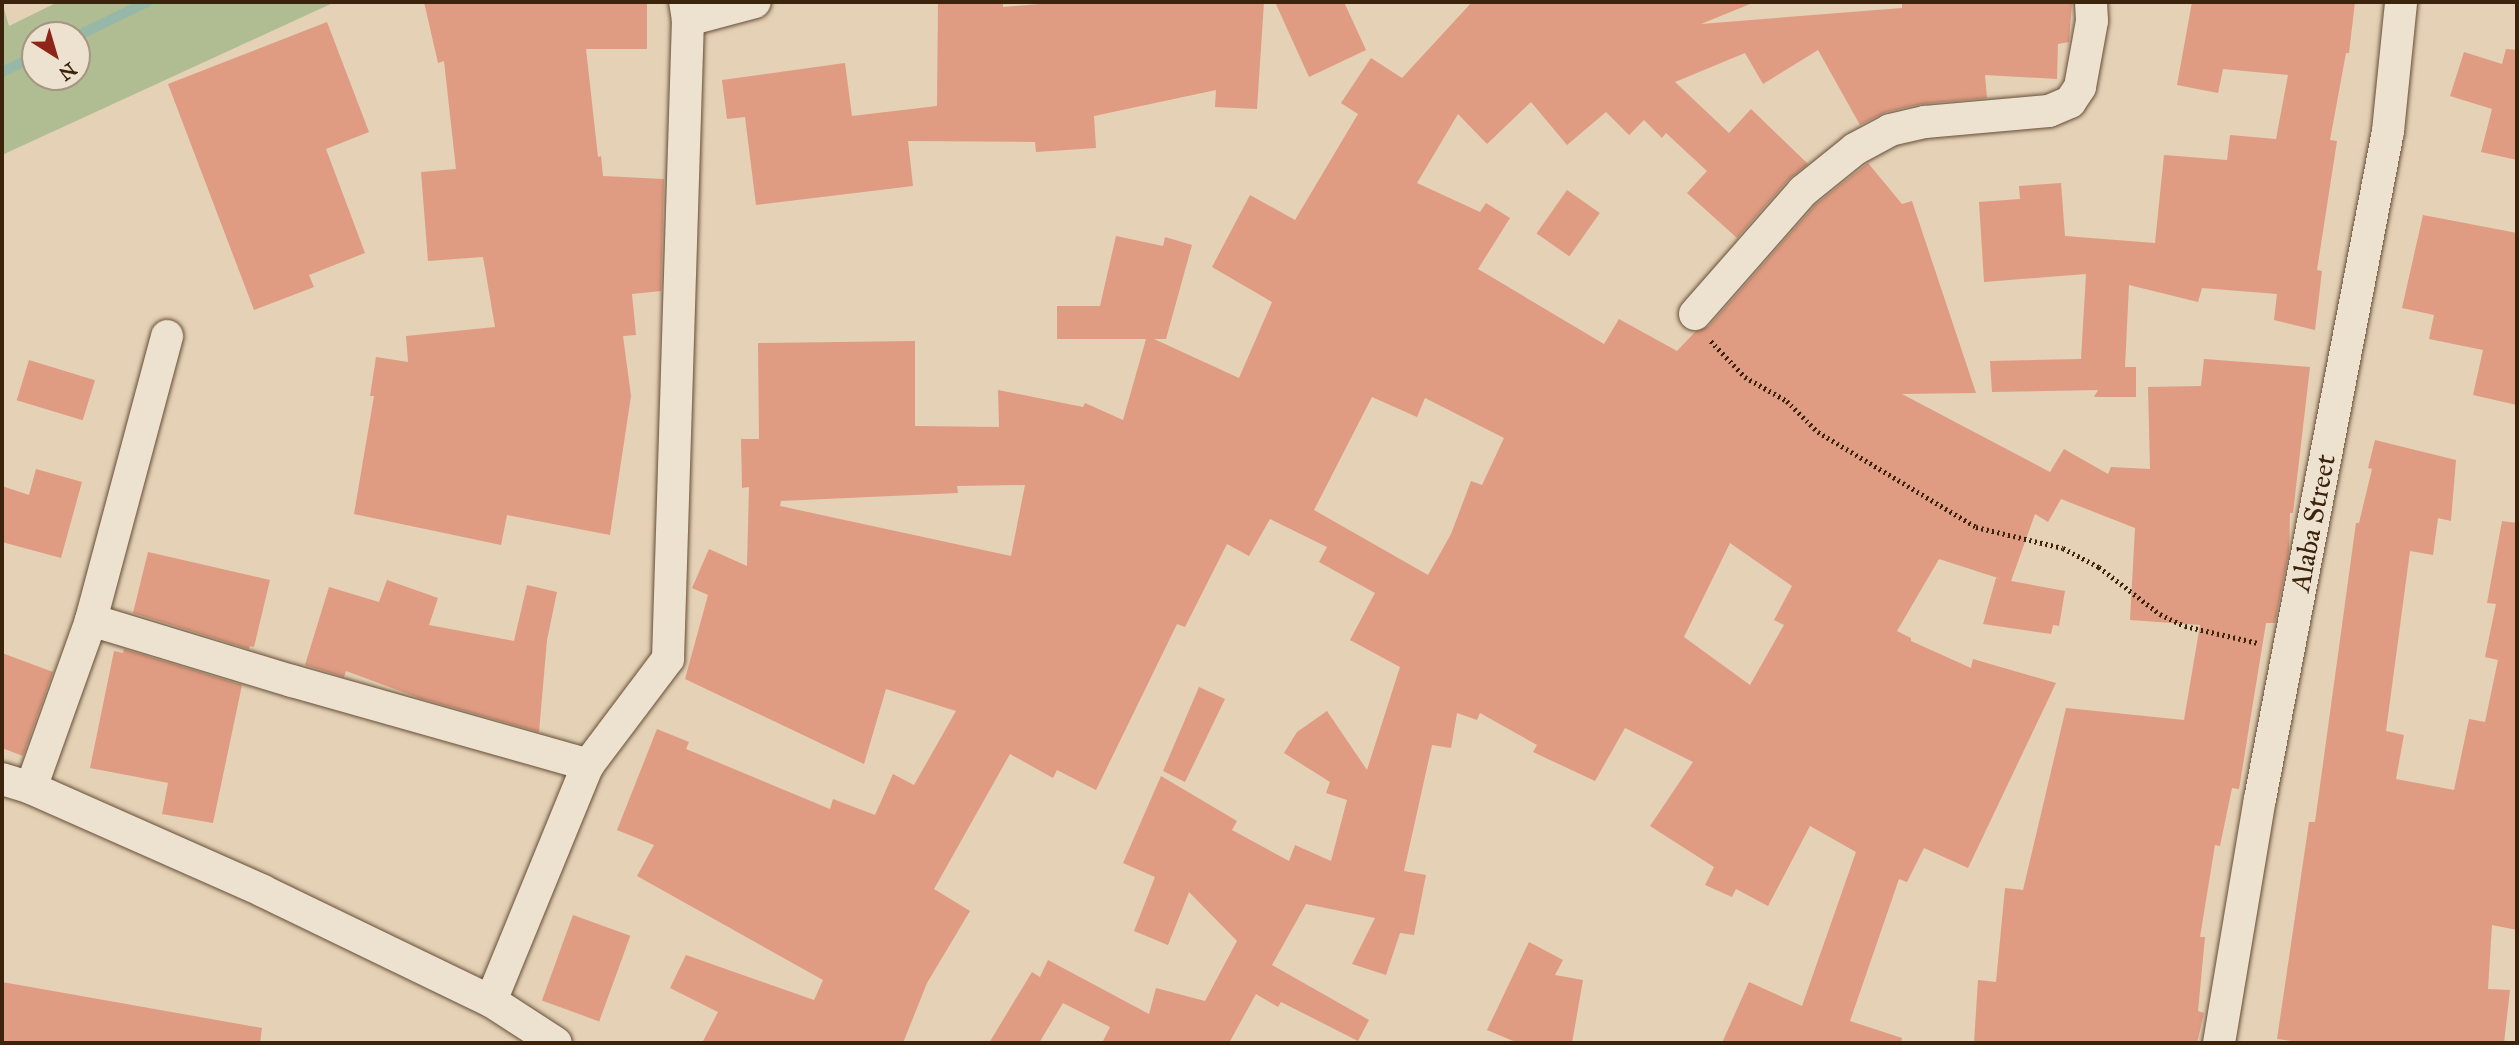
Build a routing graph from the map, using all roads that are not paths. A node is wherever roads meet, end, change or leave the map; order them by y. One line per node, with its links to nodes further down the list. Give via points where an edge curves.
1 (755, 2): 4 (street)
2 (2091, 2): 5 (street, via 2080,87 2070,102 2049,111 1890,130 1856,149 1803,191)
3 (2401, 2): 13 (street, Alaba Street, via 2388,131)
4 (686, 11): 8 (street, via 668,659)
5 (1695, 314)
6 (167, 336): 7 (street)
7 (91, 620): 8 (street); 10 (street)
8 (587, 765): 11 (street)
9 (2, 779): 10 (street)
10 (31, 788): 11 (street, via 263,891)
11 (491, 1001): 12 (street)
12 (556, 1043)
13 (2219, 1043)

